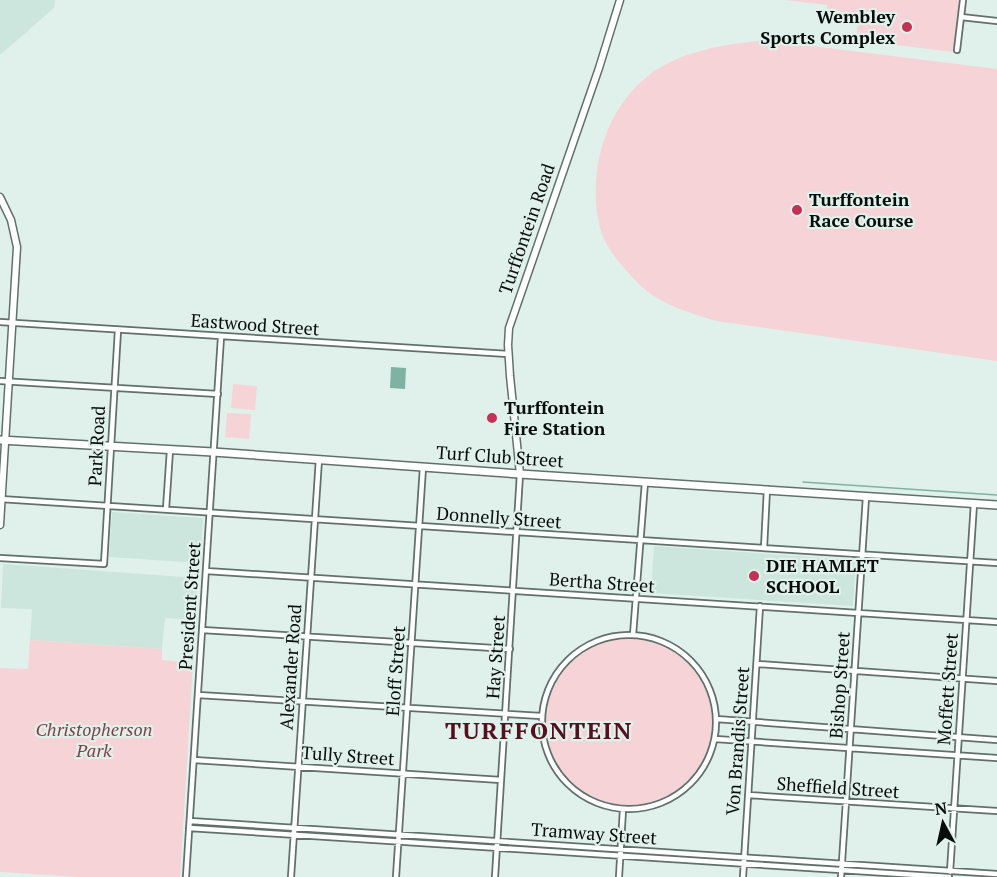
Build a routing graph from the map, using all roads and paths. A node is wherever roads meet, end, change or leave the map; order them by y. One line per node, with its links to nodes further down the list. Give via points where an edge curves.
1 (620, 0): 11 (street, Turffontein Road, via 512,319)
2 (963, 0): 3 (street)
3 (961, 17): 4 (street); 5 (street)
4 (997, 21)
5 (957, 50)
6 (0, 197): 8 (street, via 16,240)
7 (0, 322): 8 (street, Eastwood Street)
8 (12, 323): 9 (street, Eastwood Street); 13 (street)
9 (117, 330): 10 (street, Eastwood Street); 14 (street, Park Road)
10 (221, 337): 11 (street, Eastwood Street); 15 (street, President Street)
11 (508, 354): 22 (street, Turffontein Road)
12 (0, 381): 13 (street)
13 (8, 382): 14 (street); 16 (street)
14 (114, 388): 15 (street); 17 (street, Park Road)
15 (218, 394): 19 (street, President Street)
16 (3, 440): 17 (main road, Turf Club Street); 26 (street)
17 (111, 446): 18 (main road, Turf Club Street); 28 (street, Park Road)
18 (170, 450): 19 (main road, Turf Club Street); 30 (street)
19 (213, 452): 20 (main road, Turf Club Street); 31 (street, President Street)
20 (319, 459): 21 (main road, Turf Club Street); 32 (street, Alexander Road)
21 (423, 467): 22 (main road, Turf Club Street); 34 (street, Eloff Street)
22 (520, 474): 23 (main road, Turf Club Street); 35 (street, Hay Street)
23 (645, 482): 24 (main road, Turf Club Street); 36 (street)
24 (768, 489): 25 (main road, Turf Club Street); 37 (street)
25 (866, 495): 27 (main road, Turf Club Street); 38 (street, Bishop Street)
26 (1, 499): 28 (street, Donnelly Street); 33 (street)
27 (974, 503): 29 (main road, Turf Club Street); 40 (street, Moffett Street)
28 (107, 505): 30 (street, Donnelly Street); 39 (street, Park Road, via 104,564)
29 (997, 505)
30 (166, 509): 31 (street, Donnelly Street)
31 (209, 512): 32 (street, Donnelly Street); 42 (street, President Street)
32 (314, 519): 34 (street, Donnelly Street); 43 (street, Alexander Road)
33 (0, 525)
34 (419, 526): 35 (street, Donnelly Street); 44 (street, Eloff Street)
35 (517, 532): 36 (street, Donnelly Street); 45 (street, Hay Street)
36 (640, 540): 37 (street, Donnelly Street); 46 (street)
37 (764, 548): 38 (street, Donnelly Street)
38 (862, 554): 40 (street, Donnelly Street); 48 (street, Bishop Street)
39 (0, 558)
40 (971, 561): 41 (street, Donnelly Street); 49 (street, Moffett Street)
41 (997, 563)
42 (206, 571): 43 (street, Bertha Street); 51 (street, President Street)
43 (311, 578): 44 (street, Bertha Street); 53 (street, Alexander Road)
44 (415, 584): 45 (street, Bertha Street); 54 (street, Eloff Street)
45 (514, 591): 46 (street, Bertha Street); 55 (street, Hay Street)
46 (637, 598): 47 (street, Bertha Street); 52 (street)
47 (760, 606): 48 (street, Bertha Street); 56 (street, Von Brandis Street)
48 (858, 613): 49 (street, Bertha Street); 57 (street, Bishop Street)
49 (967, 620): 50 (street, Bertha Street); 58 (street, Moffett Street)
50 (997, 622)
51 (202, 630): 53 (street); 60 (street, President Street)
52 (633, 635): 64 (street, via 605,638 573,655 551,682); 65 (street, via 665,643 691,661 709,688)
53 (307, 636): 54 (street); 61 (street, Alexander Road)
54 (411, 643): 55 (street); 62 (street, Eloff Street)
55 (510, 649): 63 (street, Hay Street)
56 (757, 664): 57 (street); 66 (street, Von Brandis Street)
57 (854, 672): 58 (street); 67 (street, Bishop Street)
58 (963, 679): 59 (street); 68 (street, Moffett Street)
59 (997, 681)
60 (198, 695): 61 (street); 75 (street, President Street)
61 (302, 701): 62 (street); 76 (street, Alexander Road)
62 (407, 708): 63 (street); 77 (street, Eloff Street)
63 (506, 714): 64 (street); 78 (street, Hay Street)
64 (541, 716): 82 (street, via 547,755 563,780 586,798)
65 (716, 719): 66 (street); 69 (street)
66 (752, 723): 67 (street); 71 (street, Von Brandis Street)
67 (850, 730): 68 (street); 72 (street, Bishop Street)
68 (958, 737): 70 (street); 73 (street, Moffett Street)
69 (715, 739): 71 (street); 82 (street, via 706,764 682,791 659,804)
70 (997, 740)
71 (751, 741): 72 (street); 79 (street, Von Brandis Street)
72 (849, 747): 73 (street); 80 (street, Bishop Street)
73 (957, 755): 74 (street); 81 (street, Moffett Street)
74 (997, 758)
75 (194, 760): 76 (street, Tully Street); 84 (street, President Street)
76 (298, 766): 77 (street, Tully Street); 87 (street, Alexander Road)
77 (402, 773): 78 (street, Tully Street); 90 (street, Eloff Street)
78 (501, 780): 93 (street, Hay Street)
79 (748, 795): 80 (street, Sheffield Street); 101 (street, Von Brandis Street)
80 (846, 802): 81 (street, Sheffield Street); 107 (street, Bishop Street)
81 (954, 808): 83 (street, Sheffield Street); 109 (street, Moffett Street)
82 (623, 809): 99 (street)
83 (997, 812)
84 (190, 821): 85 (street, Tramway Street); 86 (street, President Street)
85 (242, 824): 87 (street, Tramway Street); 88 (street)
86 (189, 828): 88 (street, Tramway Street); 111 (street, President Street)
87 (294, 828): 89 (street, Alexander Road); 90 (street, Tramway Street)
88 (241, 831): 89 (street, Tramway Street)
89 (294, 834): 92 (street, Tramway Street); 112 (street, Alexander Road)
90 (398, 835): 91 (street, Tramway Street); 92 (street, Eloff Street)
91 (449, 838): 93 (street, Tramway Street); 94 (street)
92 (398, 841): 94 (street, Tramway Street); 113 (street, Eloff Street)
93 (497, 841): 95 (street, Tramway Street); 96 (street, Hay Street)
94 (449, 845): 96 (street, Tramway Street)
95 (562, 845): 97 (street); 99 (street, Tramway Street)
96 (496, 848): 97 (street, Tramway Street); 114 (street, Hay Street)
97 (561, 852): 99 (street, Tramway Street)
98 (658, 852): 99 (street, Tramway Street); 100 (street, Tramway Street); 102 (street)
99 (620, 853): 102 (street, Tramway Street); 115 (street)
100 (682, 853): 101 (street, Tramway Street); 103 (street)
101 (744, 857): 104 (street, Tramway Street); 105 (street, Von Brandis Street)
102 (658, 858): 103 (street, Tramway Street)
103 (681, 860): 105 (street, Tramway Street)
104 (794, 860): 106 (street); 107 (street, Tramway Street)
105 (744, 864): 106 (street, Tramway Street); 116 (street, Von Brandis Street)
106 (794, 867): 107 (street, Tramway Street)
107 (842, 867): 108 (street, Tramway Street); 117 (street, Bishop Street)
108 (896, 870): 109 (street, Tramway Street); 118 (street, Tramway Street)
109 (950, 871): 110 (street, Tramway Street); 118 (street, Moffett Street)
110 (997, 874)
111 (186, 877)
112 (291, 877)
113 (396, 877)
114 (495, 877)
115 (618, 877)
116 (743, 877)
117 (841, 877)
118 (950, 877)

